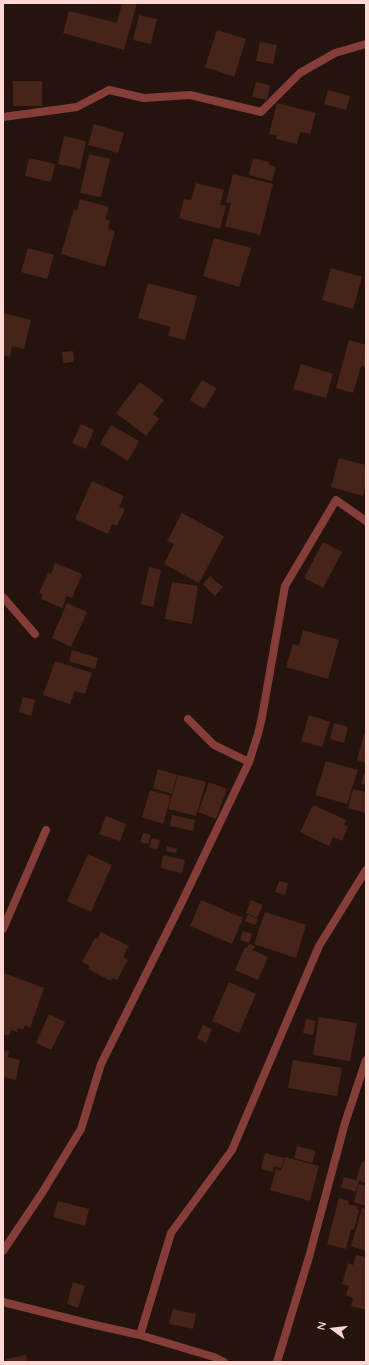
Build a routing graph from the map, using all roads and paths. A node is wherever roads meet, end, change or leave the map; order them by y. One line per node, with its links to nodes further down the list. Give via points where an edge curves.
1 (366, 44): 2 (street, via 335,53 300,73 262,112 190,95 144,98 109,90 78,107)
2 (3, 117)
3 (366, 521): 7 (street, via 336,500 285,586 262,717)
4 (3, 597): 5 (street)
5 (35, 634)
6 (188, 719): 7 (street, via 214,745)
7 (249, 762): 12 (street, via 101,1064 81,1129)
8 (46, 830): 10 (street)
9 (366, 870): 14 (street, via 319,946 232,1150 171,1233)
10 (3, 929)
11 (366, 1060): 16 (street, via 345,1124)
12 (3, 1251)
13 (3, 1302): 14 (street)
14 (140, 1335): 15 (street)
15 (224, 1362)
16 (277, 1362)

